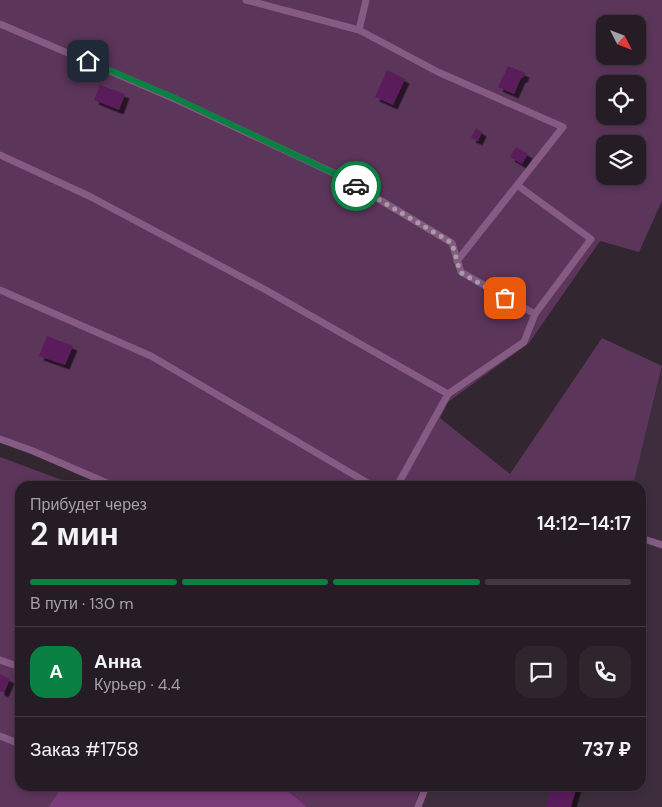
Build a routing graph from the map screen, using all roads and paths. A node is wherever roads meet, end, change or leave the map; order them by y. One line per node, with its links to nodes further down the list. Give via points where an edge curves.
1 (246, 0): 4 (lane)
2 (366, 0): 4 (lane)
3 (0, 24): 7 (lane, via 175,98 340,176 452,243)
4 (359, 30): 6 (lane, via 438,72 562,126)
5 (0, 155): 10 (lane, via 89,196 264,289)
6 (517, 185): 7 (lane); 9 (lane, via 591,239)
7 (457, 261): 9 (lane, via 460,272)
8 (0, 290): 13 (lane, via 151,356)
9 (535, 314): 10 (lane, via 524,342)
10 (448, 394): 14 (lane)
11 (0, 439): 12 (lane)
12 (102, 481)
13 (364, 481)
14 (399, 481)
15 (646, 540): 16 (lane)
16 (662, 545)
17 (0, 660): 18 (lane)
18 (15, 665)
19 (0, 736): 20 (lane)
20 (15, 742)
21 (424, 791): 22 (lane)
22 (418, 807)

